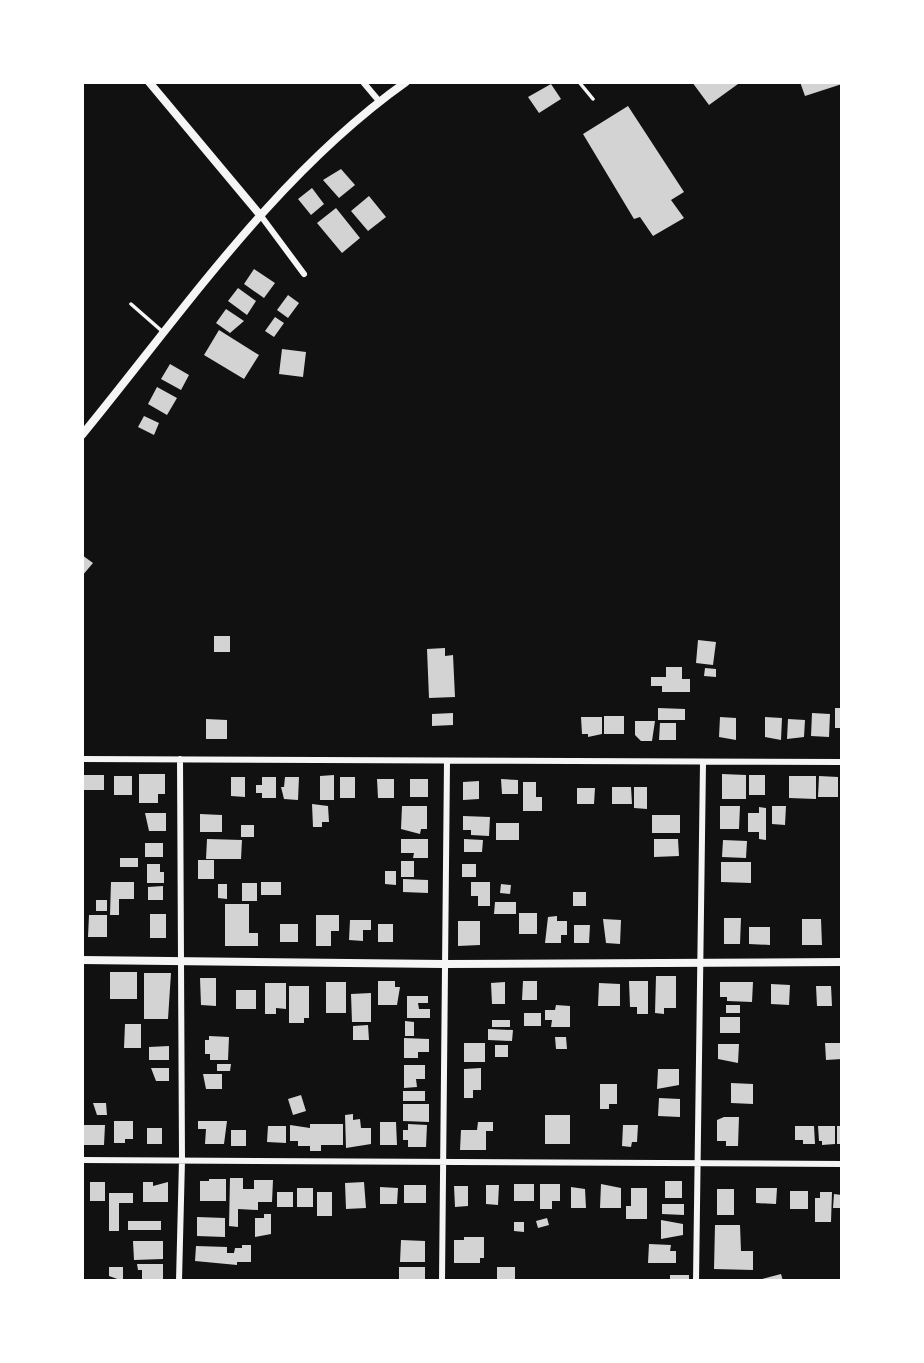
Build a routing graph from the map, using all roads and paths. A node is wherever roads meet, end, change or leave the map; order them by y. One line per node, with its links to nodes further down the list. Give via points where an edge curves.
1 (149, 82): 7 (street)
2 (363, 82): 6 (street)
3 (406, 82): 6 (street)
4 (579, 82): 5 (lane)
5 (593, 99)
6 (379, 101): 7 (street)
7 (261, 216): 8 (street); 10 (street)
8 (304, 274)
9 (131, 304): 10 (lane)
10 (165, 333): 11 (street)
11 (82, 435)
12 (82, 759): 13 (street)
13 (180, 759): 14 (street); 18 (street)
14 (447, 761): 15 (street); 21 (street)
15 (704, 762): 16 (street); 19 (street)
16 (842, 762)
17 (82, 960): 18 (street)
18 (182, 961): 21 (street); 23 (street)
19 (700, 961): 20 (street); 21 (street); 25 (street)
20 (842, 962)
21 (444, 964): 24 (street)
22 (82, 1160): 23 (street)
23 (182, 1160): 24 (street); 27 (street)
24 (443, 1162): 25 (street); 28 (street)
25 (699, 1163): 26 (street); 29 (street)
26 (842, 1164)
27 (180, 1281)
28 (442, 1281)
29 (696, 1281)

